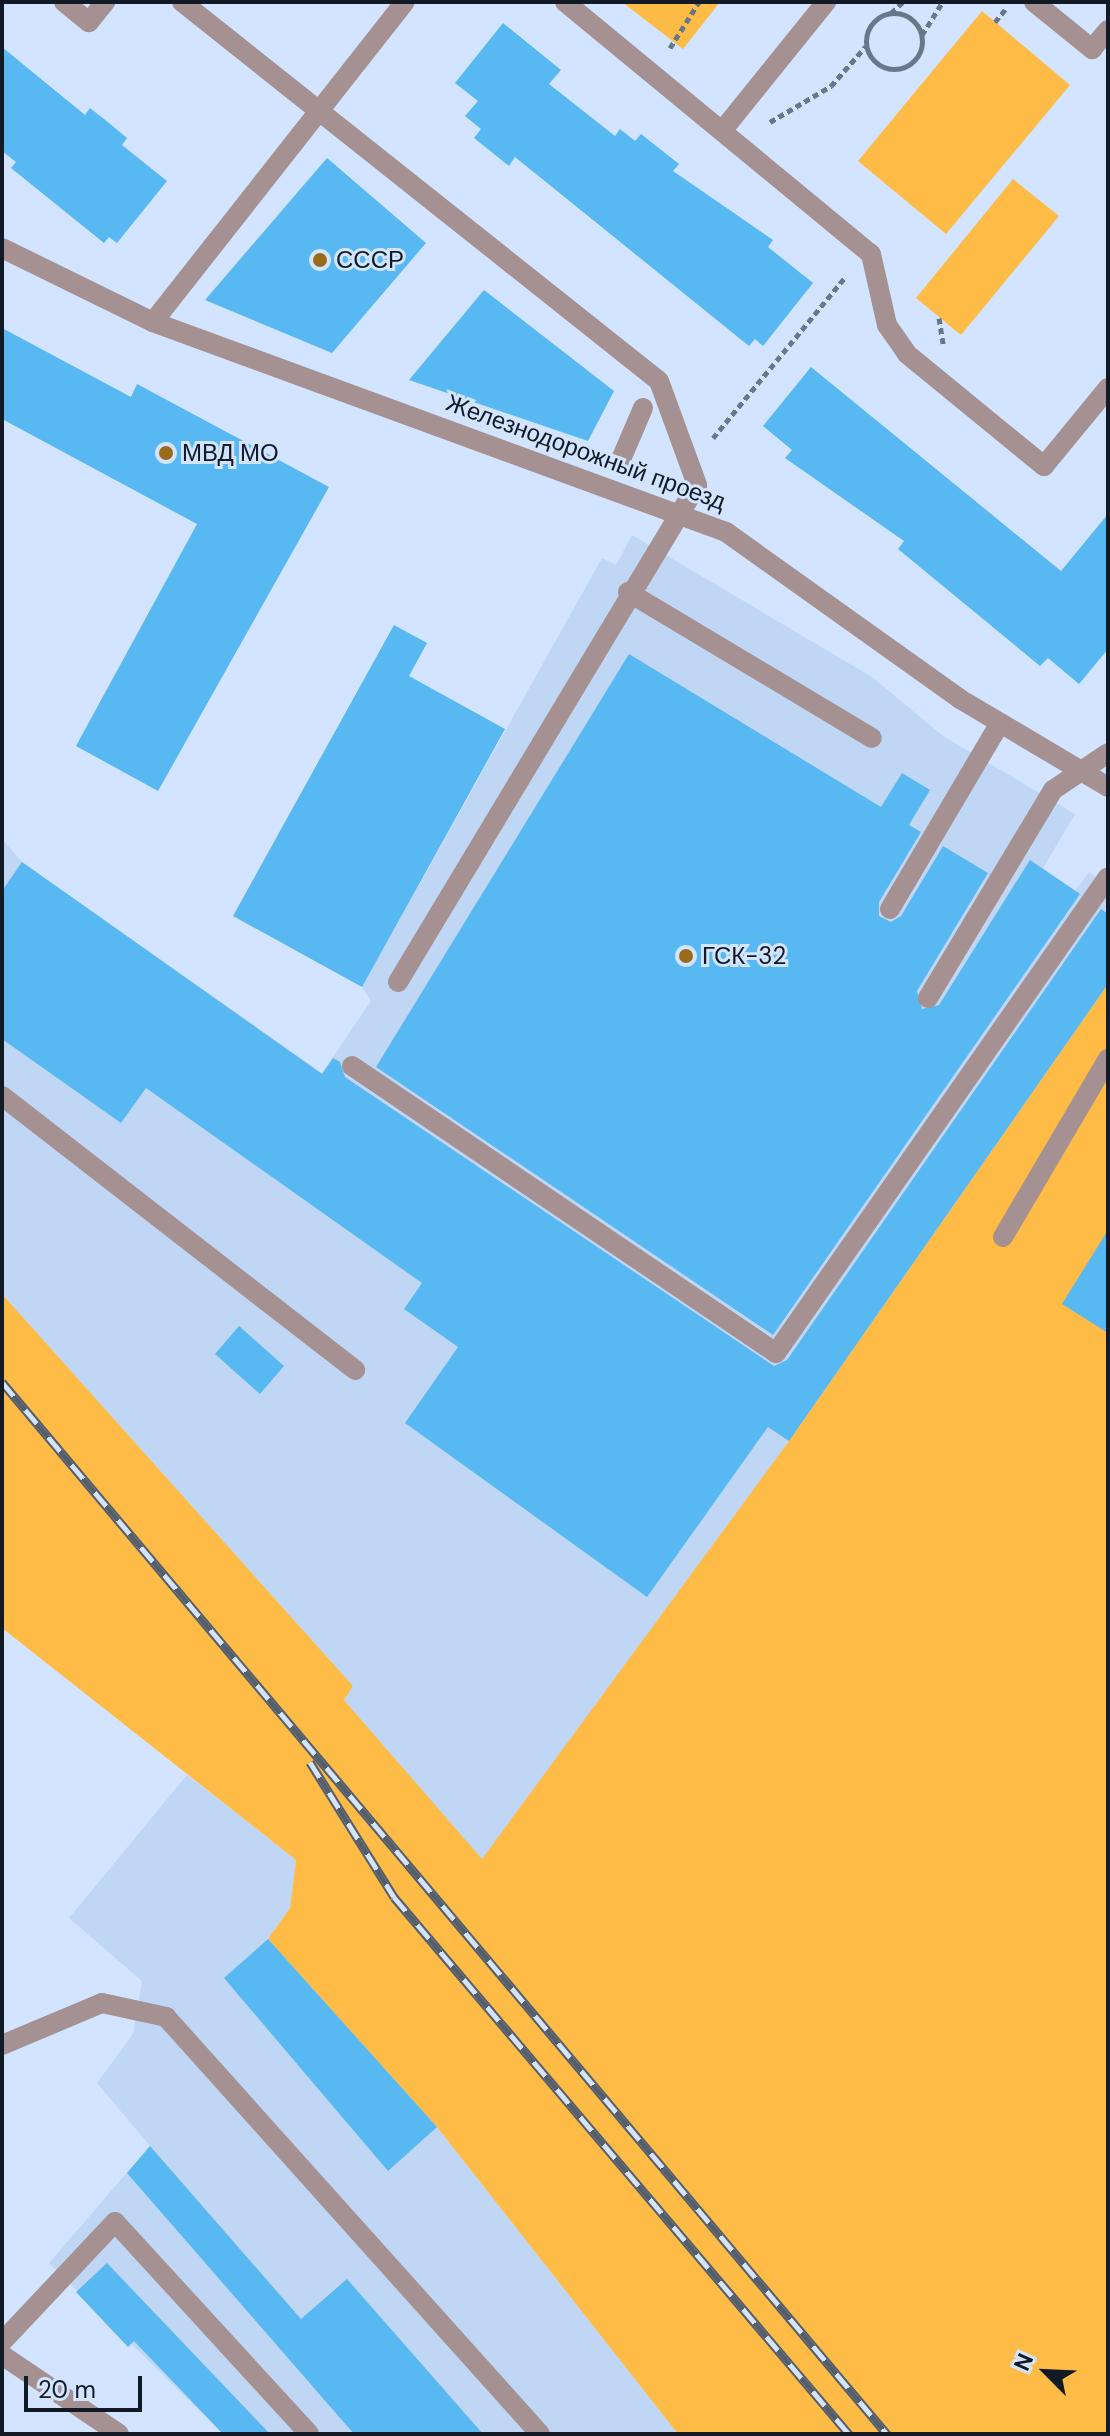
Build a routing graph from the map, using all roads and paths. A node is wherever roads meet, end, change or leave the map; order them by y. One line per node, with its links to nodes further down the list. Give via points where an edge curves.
1 (64, 2): 2 (street, via 89,22)
2 (105, 2)
3 (182, 2): 16 (street)
4 (405, 2): 16 (street)
5 (565, 2): 15 (street)
6 (699, 2): 15 (path, via 671,38)
7 (826, 2): 17 (street)
8 (903, 2): 11 (path)
9 (943, 2): 13 (path)
10 (1034, 2): 12 (street, via 1092,49)
11 (890, 13): 13 (path, via 915,22); 14 (path, via 877,19)
12 (1108, 30)
13 (922, 36): 14 (path, via 910,64 895,69 882,67)
14 (866, 46): 17 (path, via 800,109)
15 (666, 85): 17 (street)
16 (318, 112): 20 (street); 24 (street, via 659,381)
17 (722, 131): 19 (street)
18 (2, 248): 20 (street, Железнодорожный проезд)
19 (871, 254): 21 (street, via 887,325 907,354 1044,466); 24 (path)
20 (153, 322): 25 (street, Железнодорожный проезд)
21 (1108, 388)
22 (643, 408): 23 (street)
23 (619, 464)
24 (690, 466): 25 (street, via 697,485)
25 (686, 513): 26 (street); 27 (street, Железнодорожный проезд, via 769,556)
26 (628, 592): 28 (street); 34 (street)
27 (999, 725): 30 (street, Железнодорожный проезд); 33 (street)
28 (872, 738)
29 (1108, 753): 30 (street)
30 (1079, 771): 31 (street, Железнодорожный проезд); 35 (street, via 1053,790)
31 (1108, 787)
32 (1108, 877): 37 (street, via 776,1353)
33 (890, 909)
34 (398, 982)
35 (928, 998)
36 (1108, 1059): 39 (street)
37 (352, 1066)
38 (2, 1096): 40 (street)
39 (1003, 1237)
40 (355, 1370)
41 (2, 2045): 46 (street, via 102,2003 166,2017)
42 (2, 2342): 45 (street, via 115,2222)
43 (2, 2355): 44 (street)
44 (119, 2434)
45 (309, 2434)
46 (540, 2434)

